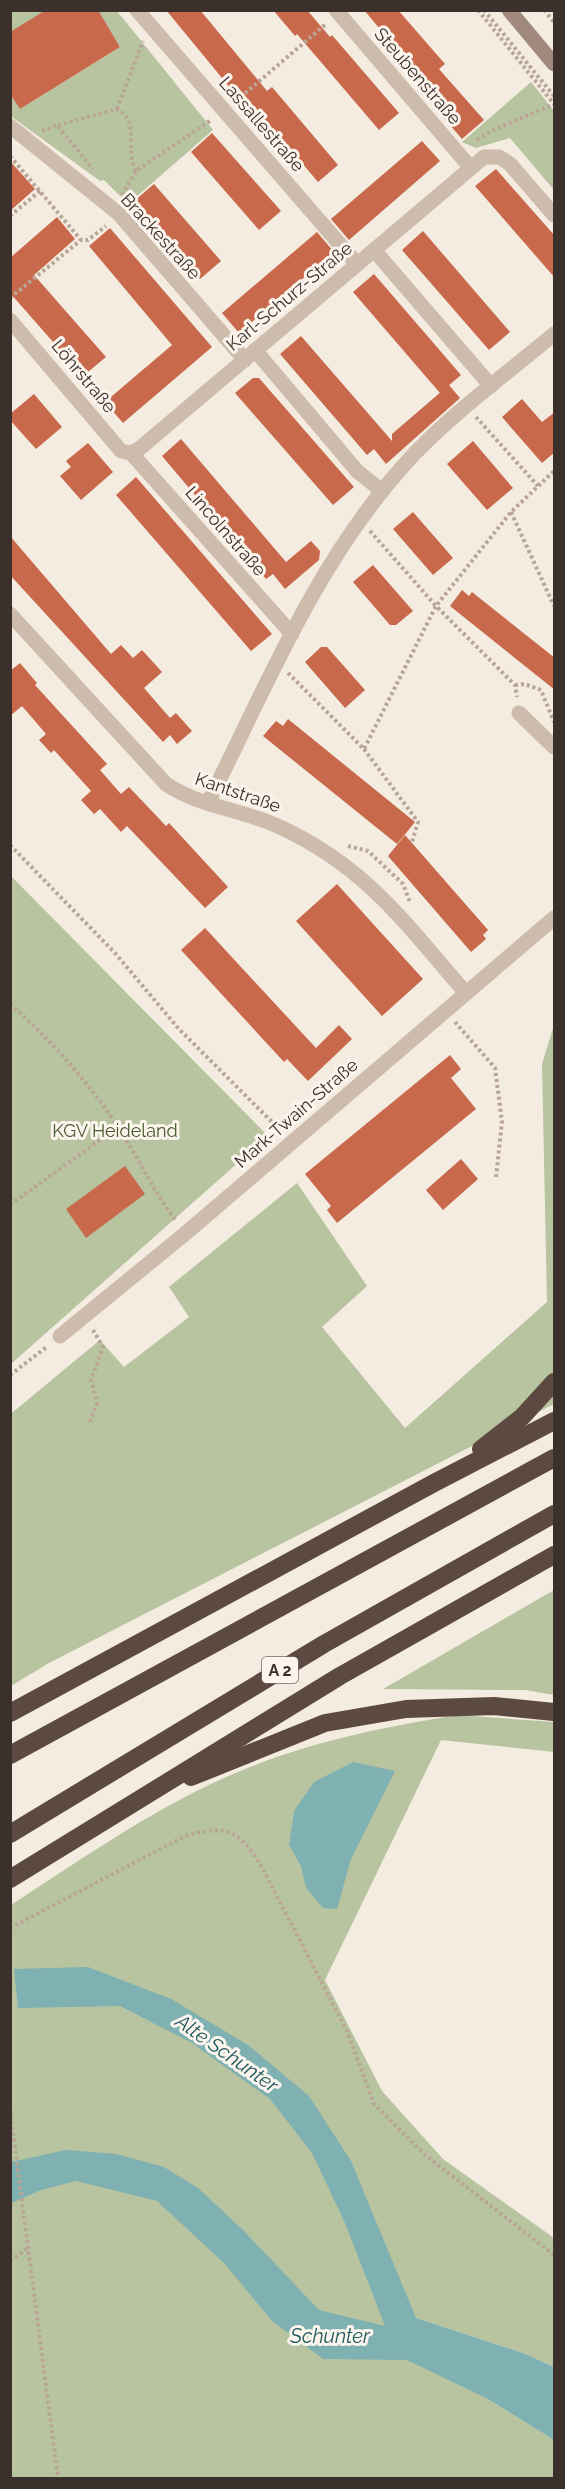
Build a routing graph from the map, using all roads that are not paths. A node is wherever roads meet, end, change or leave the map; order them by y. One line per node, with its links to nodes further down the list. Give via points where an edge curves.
1 (137, 10): 9 (street, Lassallestraße, via 219,115)
2 (509, 10): 4 (main road)
3 (337, 12): 6 (street, Steubenstraße)
4 (555, 64)
5 (10, 126): 12 (street, Brackestraße, via 119,214)
6 (470, 167): 7 (street, via 484,157 499,157 510,164); 8 (street, Karl-Schurz-Straße)
7 (555, 215)
8 (374, 250): 9 (street, Karl-Schurz-Straße); 13 (street)
9 (357, 264): 12 (street, Karl-Schurz-Straße)
10 (10, 320): 14 (street, Löhrstraße, via 122,451)
11 (555, 334): 13 (street)
12 (250, 355): 14 (street, Karl-Schurz-Straße); 15 (street, via 357,471)
13 (491, 386): 15 (street, via 422,447)
14 (131, 453): 17 (street, Lincolnstraße)
15 (382, 491): 17 (street, via 323,575)
16 (10, 614): 20 (street, Kantstraße, via 158,776 174,789)
17 (292, 634): 20 (street)
18 (519, 713): 19 (street)
19 (555, 747)
20 (208, 803): 22 (street, Kantstraße, via 280,827 361,876)
21 (555, 918): 22 (street, Mark-Twain-Straße)
22 (465, 992): 23 (street, Mark-Twain-Straße, via 292,1143)
23 (60, 1336)
24 (555, 1382): 27 (highway, via 522,1417)
25 (555, 1421): 27 (highway)
26 (555, 1458): 32 (highway)
27 (434, 1483): 31 (highway)
28 (555, 1514): 34 (highway, A 2, via 314,1650)
29 (555, 1555): 33 (highway, via 340,1676)
30 (555, 1712): 33 (highway, via 494,1706 406,1709 325,1723 232,1759)
31 (10, 1713)
32 (10, 1755)
33 (104, 1820): 35 (highway)
34 (10, 1834)
35 (10, 1879)

